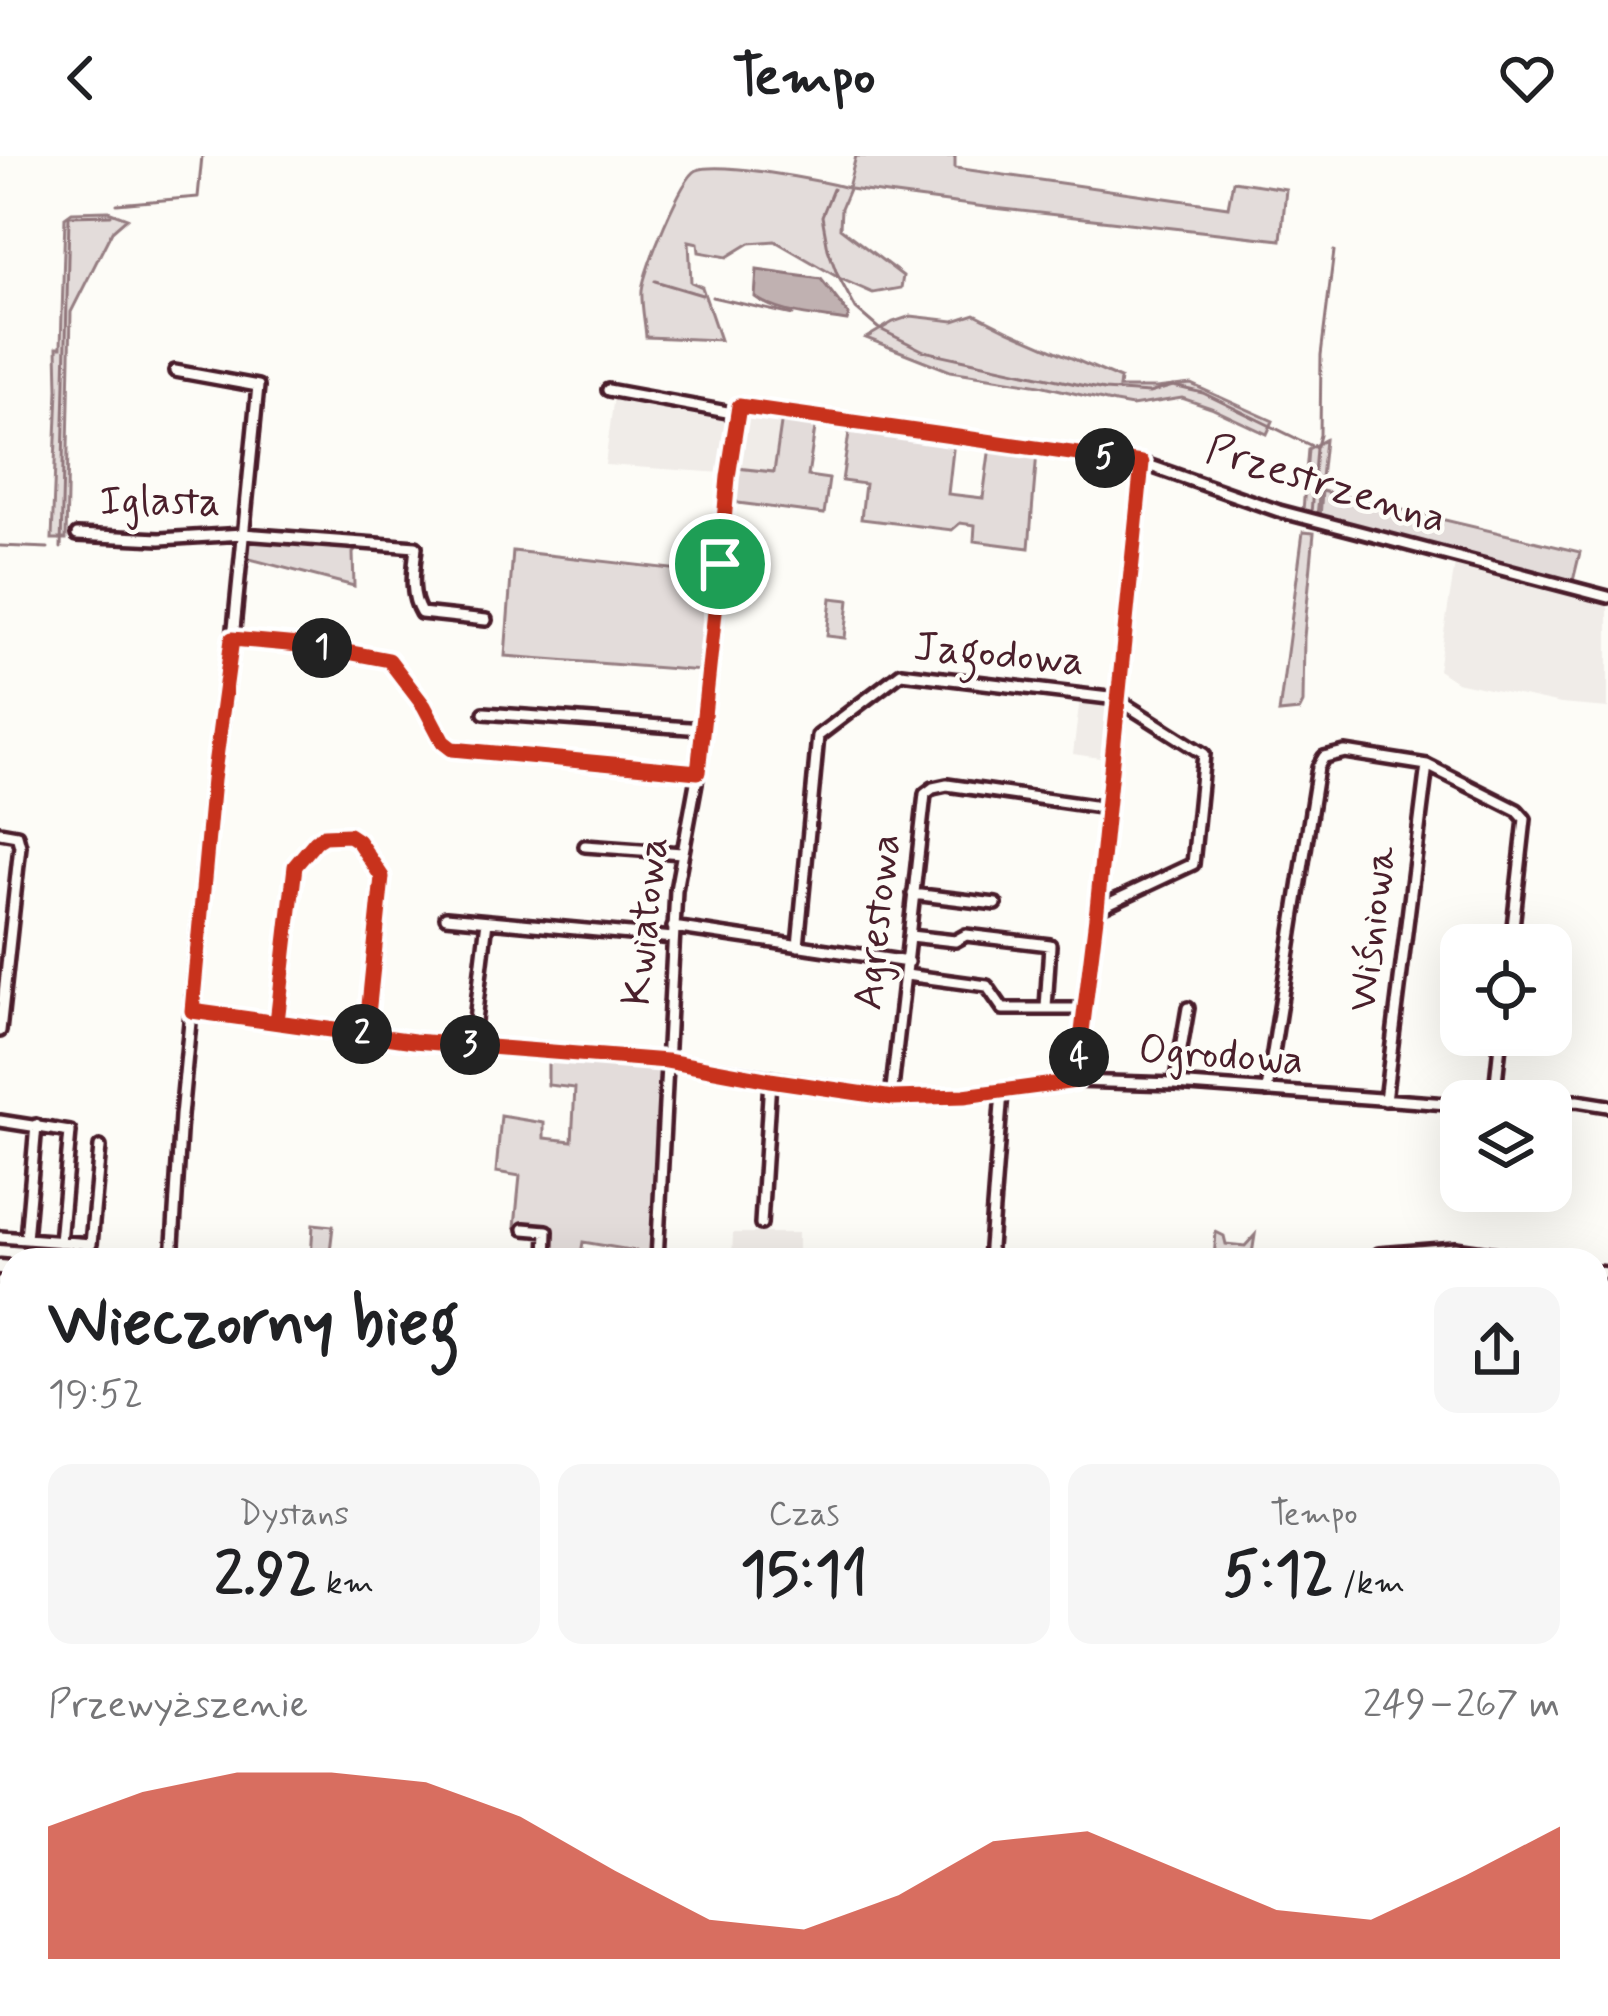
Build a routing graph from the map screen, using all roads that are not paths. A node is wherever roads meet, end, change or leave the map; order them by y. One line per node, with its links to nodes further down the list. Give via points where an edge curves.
1 (175, 371): 5 (street, via 258,386)
2 (608, 390): 3 (street, Przestrzenna)
3 (738, 410): 4 (street, Przestrzenna); 12 (street, Kwiatowa)
4 (1142, 463): 7 (street, Przestrzenna, via 1279,511); 10 (street)
5 (243, 534): 6 (street, Iglasta); 8 (street, Iglasta, via 416,547 421,613); 9 (street)
6 (77, 535)
7 (1608, 597)
8 (486, 620)
9 (232, 639): 14 (street, via 389,660 452,749); 33 (street)
10 (1117, 698): 15 (street); 21 (street, via 1204,754 1193,864); 27 (street, Jagodowa, via 901,673 818,736)
11 (484, 713): 12 (street)
12 (702, 729): 14 (street, Kwiatowa)
13 (1427, 765): 24 (street, via 1525,819); 42 (street, via 1337,752 1318,767); 45 (street, Wiśniowa)
14 (698, 772): 18 (street, Kwiatowa)
15 (1107, 808): 19 (street, Agrestowa, via 933,788 925,794); 21 (street)
16 (0, 832): 35 (street, via 16,835 20,846)
17 (584, 846): 18 (street)
18 (682, 854): 25 (street, Kwiatowa)
19 (913, 894): 20 (street); 26 (street, Agrestowa)
20 (996, 904)
21 (1097, 909): 31 (street)
22 (446, 917): 23 (street)
23 (487, 921): 25 (street); 37 (street)
24 (1513, 924)
25 (673, 932): 27 (street); 38 (street, Kwiatowa)
26 (910, 936): 28 (street, Agrestowa); 30 (street, via 1050,945)
27 (798, 946): 28 (street)
28 (908, 962): 29 (street, Agrestowa)
29 (907, 975): 30 (street, via 987,986 1003,1009); 44 (street, Agrestowa)
30 (1046, 1008): 31 (street)
31 (1086, 1009): 40 (street)
32 (1188, 1009): 41 (street)
33 (192, 1011): 34 (street, Ogrodowa); 57 (street)
34 (277, 1022): 36 (street, Ogrodowa); 36 (street, via 295,866 324,836 349,835 382,877)
35 (0, 1030)
36 (366, 1035): 37 (street, Ogrodowa)
37 (472, 1045): 38 (street, Ogrodowa)
38 (667, 1061): 39 (street, Ogrodowa); 59 (street, Kwiatowa)
39 (770, 1080): 44 (street, Ogrodowa); 52 (street)
40 (1076, 1081): 41 (street, Ogrodowa); 43 (street, Ogrodowa)
41 (1175, 1084): 42 (street, Ogrodowa)
42 (1267, 1091): 45 (street, Ogrodowa)
43 (1002, 1092): 44 (street, Ogrodowa); 60 (street)
44 (891, 1098)
45 (1385, 1100): 47 (street, Ogrodowa)
46 (1572, 1101): 48 (street)
47 (1440, 1104)
48 (1608, 1106)
49 (0, 1121): 50 (street)
50 (36, 1125): 55 (street); 56 (street, via 70,1132)
51 (100, 1147): 56 (street, via 91,1244)
52 (761, 1224)
53 (524, 1229): 58 (street, via 548,1231)
54 (0, 1237): 55 (street)
55 (26, 1239): 56 (street)
56 (60, 1242)
57 (173, 1248)
58 (547, 1248)
59 (658, 1248)
60 (990, 1248)

